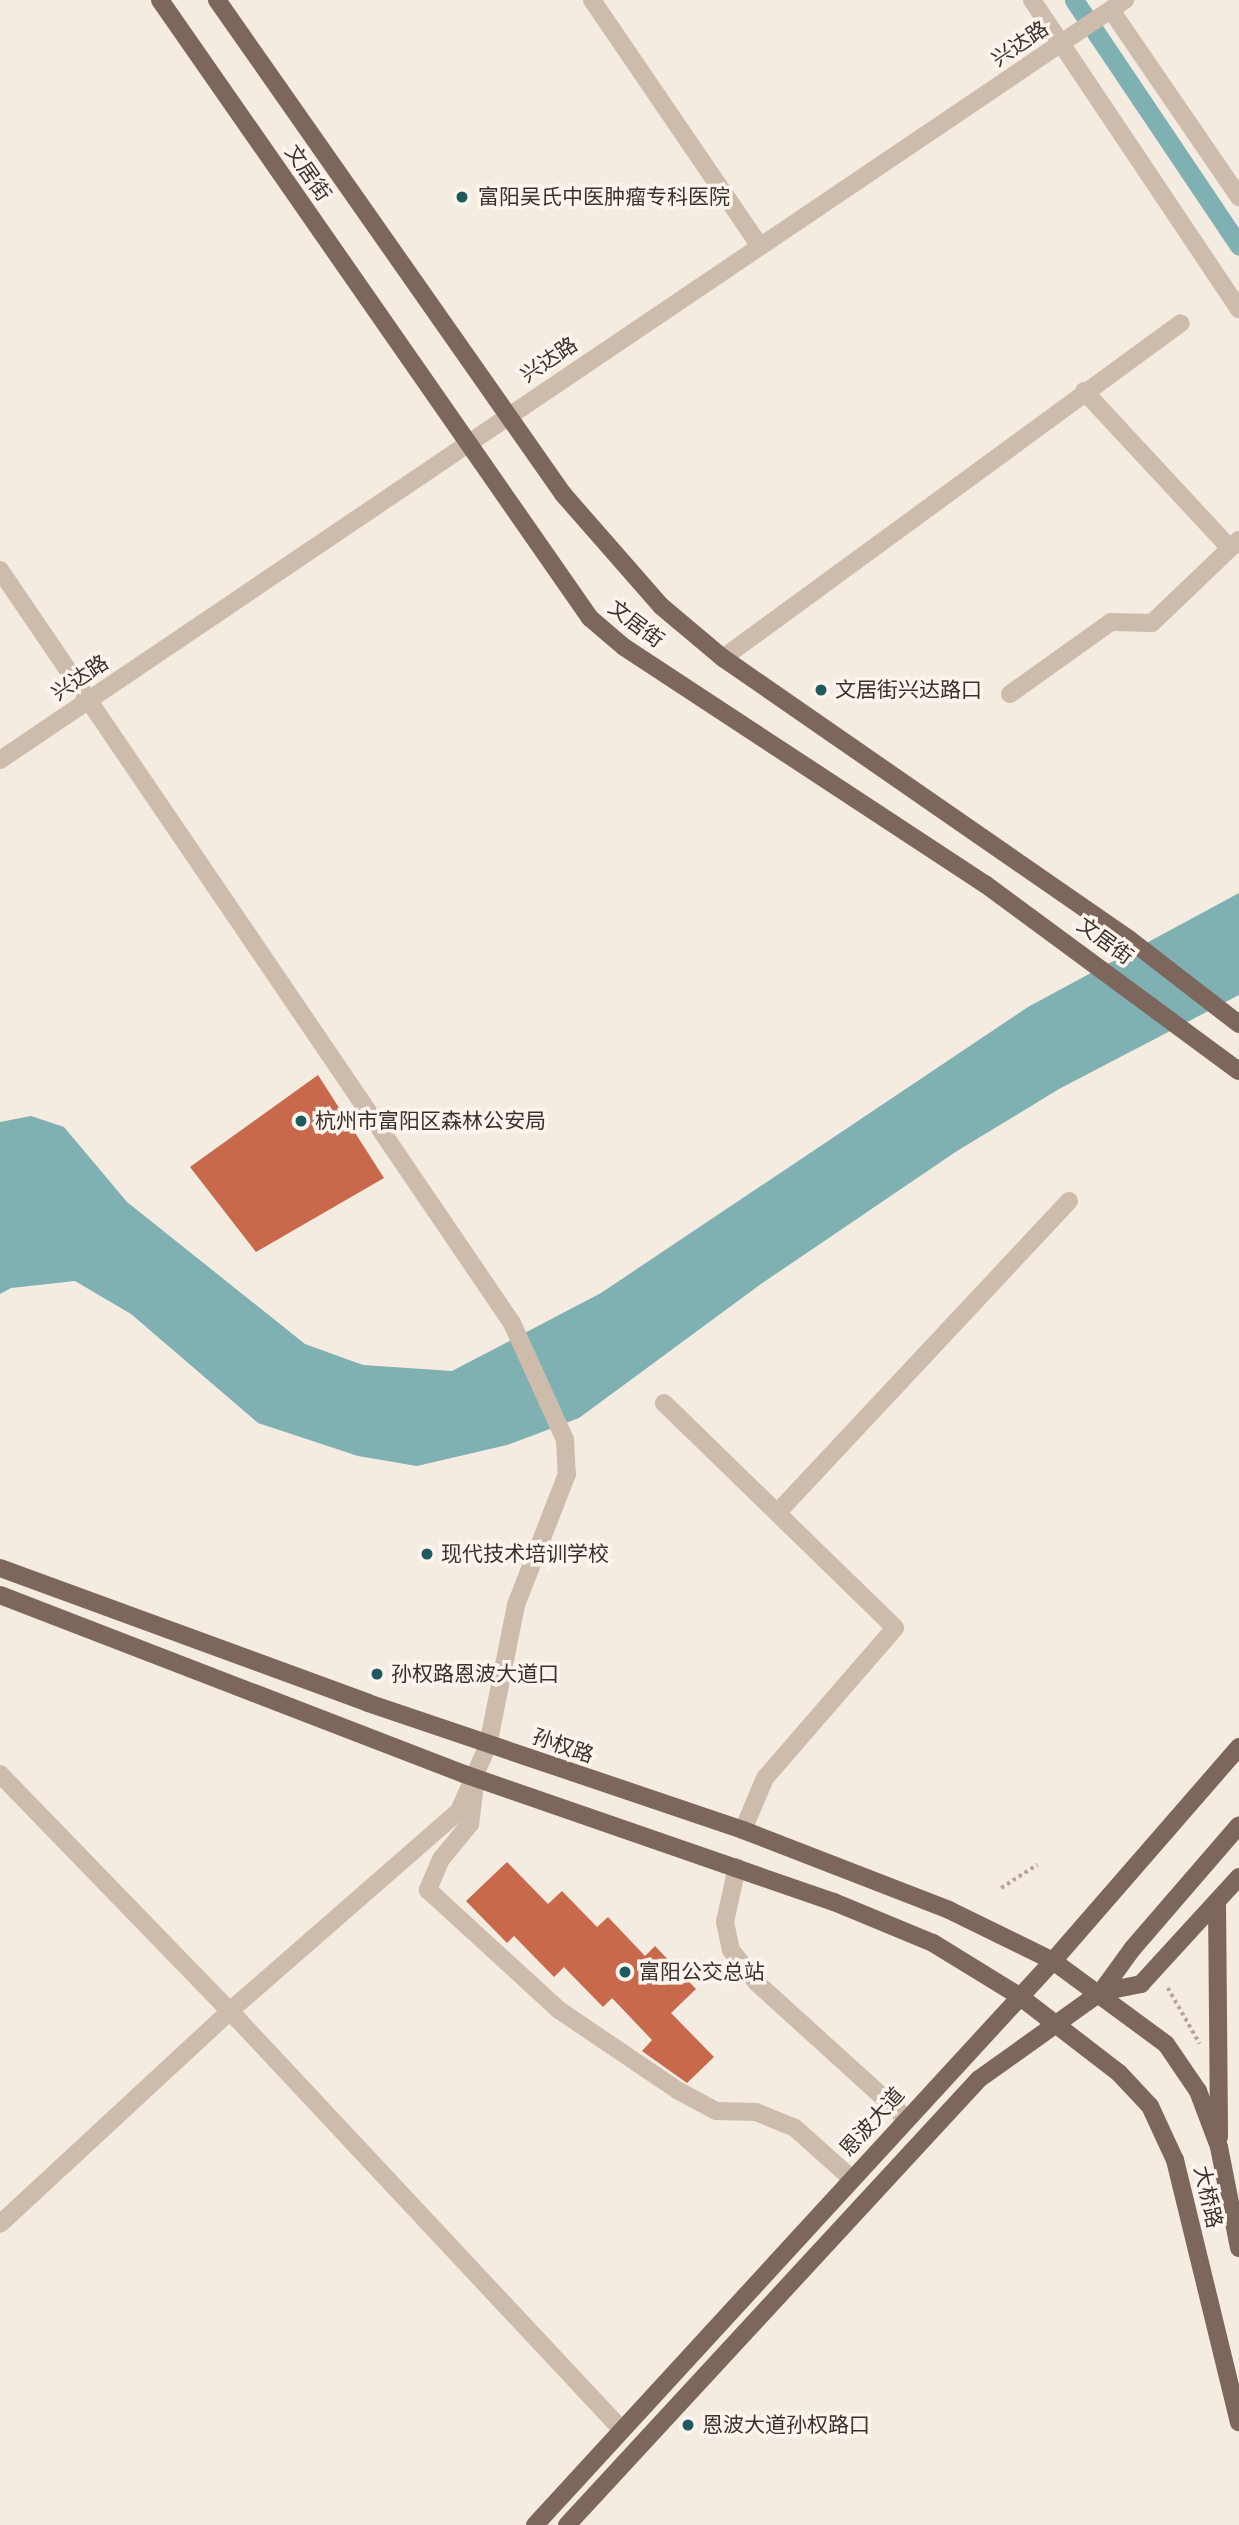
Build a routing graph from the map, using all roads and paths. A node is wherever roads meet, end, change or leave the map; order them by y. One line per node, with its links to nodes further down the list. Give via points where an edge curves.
1 (160, 0): 13 (main road, 文居街)
2 (217, 0): 12 (main road, 文居街)
3 (592, 0): 8 (street)
4 (1032, 0): 6 (street)
5 (1114, 7): 6 (street, 兴达路); 7 (street)
6 (1066, 40): 8 (street, 兴达路); 9 (street)
7 (1239, 197)
8 (760, 246): 12 (street, 兴达路)
9 (1239, 309)
10 (1181, 323): 11 (street)
11 (1084, 391): 14 (street); 16 (street)
12 (506, 416): 13 (street, 兴达路); 16 (main road, 文居街, via 614,558 661,606)
13 (465, 444): 18 (street, 兴达路); 21 (main road, 文居街, via 590,618 624,646 881,814 1184,1026)
14 (1234, 544): 17 (street, via 1152,623 1111,621)
15 (0, 570): 18 (street)
16 (723, 658): 20 (main road, 文居街, via 1129,939)
17 (1010, 694)
18 (86, 702): 19 (street, 兴达路); 27 (street, via 512,1322 565,1440 567,1474 516,1605)
19 (0, 761)
20 (1239, 1024)
21 (1239, 1070)
22 (1069, 1201): 24 (street)
23 (664, 1403): 24 (street)
24 (778, 1512): 32 (street, via 895,1628 765,1778)
25 (0, 1568): 27 (main road, 孙权路)
26 (0, 1595): 30 (main road)
27 (488, 1745): 30 (street); 32 (main road, 孙权路)
28 (1239, 1747): 38 (main road, 恩波大道)
29 (0, 1774): 42 (street)
30 (475, 1778): 34 (main road); 42 (street, via 459,1811); 47 (street, via 470,1824 441,1859 428,1890 559,2010 716,2111 756,2112 794,2128)
31 (1239, 1825): 40 (main road)
32 (743, 1830): 38 (main road, 孙权路, via 949,1910)
33 (1037, 1865): 36 (path)
34 (737, 1867): 41 (main road, via 933,1943); 45 (street, via 725,1922 731,1950 757,1983)
35 (1239, 1877): 37 (main road)
36 (1001, 1888)
37 (1217, 1900): 40 (main road, via 1141,1984); 46 (main road)
38 (1053, 1961): 40 (main road, 孙权路); 41 (main road, 恩波大道)
39 (1168, 1989): 44 (path)
40 (1101, 1992): 43 (main road); 46 (main road, 大桥路, via 1167,2044 1198,2091)
41 (1019, 1997): 43 (main road); 45 (main road, 恩波大道)
42 (230, 2011): 48 (street); 51 (street)
43 (1059, 2024): 50 (main road, 大桥路, via 1119,2073 1150,2106 1175,2160); 53 (main road, via 979,2079)
44 (1202, 2047)
45 (906, 2118): 47 (main road, 恩波大道)
46 (1219, 2147): 49 (main road, 大桥路)
47 (852, 2178): 51 (main road, 恩波大道)
48 (0, 2224)
49 (1239, 2248)
50 (1239, 2422)
51 (622, 2430): 52 (main road, 恩波大道)
52 (535, 2525)
53 (567, 2525)

